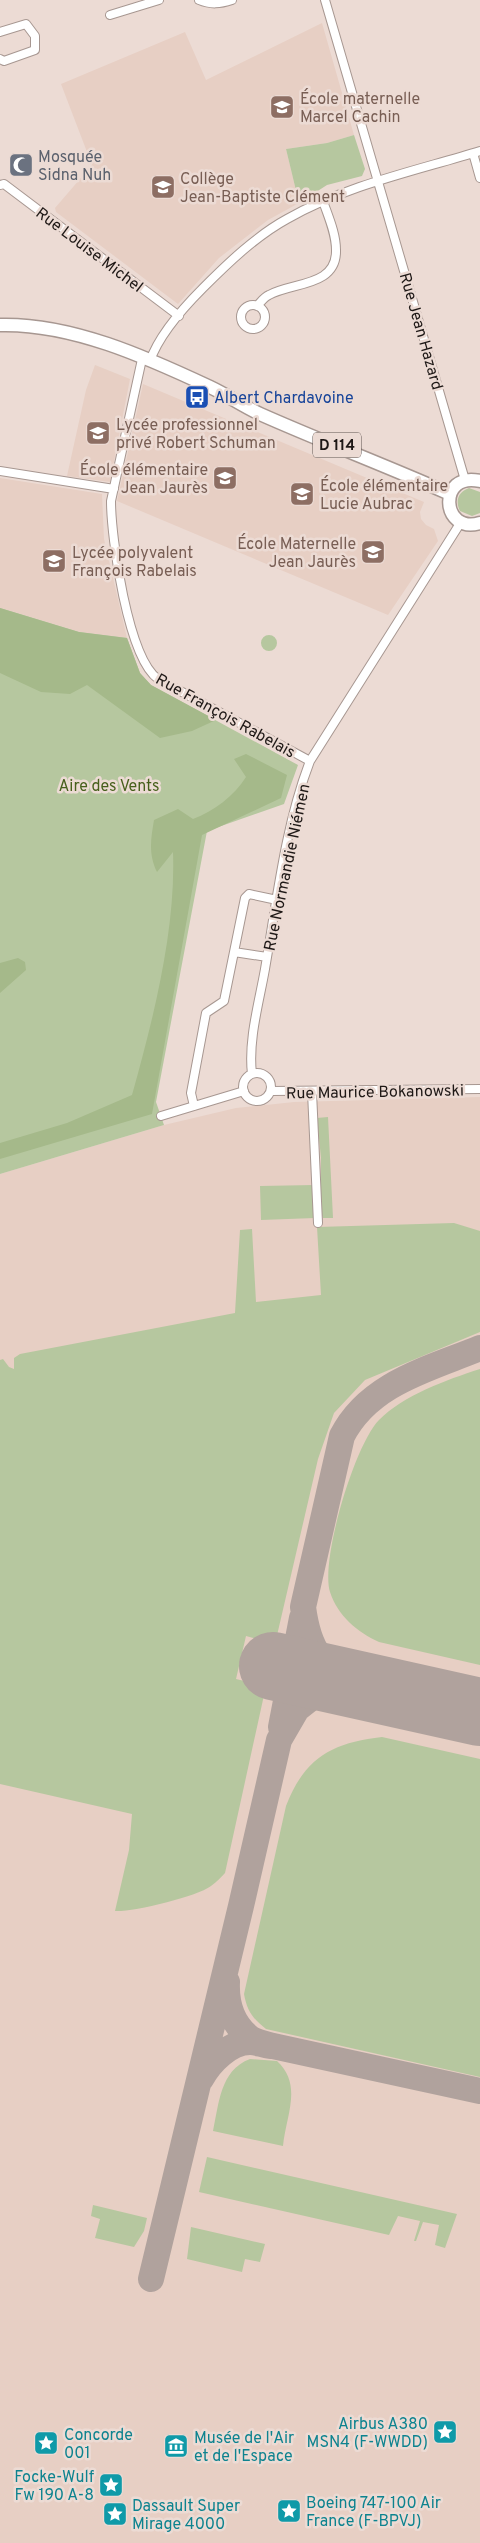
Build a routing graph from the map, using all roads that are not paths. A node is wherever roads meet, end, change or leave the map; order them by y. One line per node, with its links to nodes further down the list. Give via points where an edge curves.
1 (159, 0): 5 (street)
2 (199, 0): 3 (street, via 220,4)
3 (232, 0)
4 (325, 0): 10 (street, Rue Jean Hazard)
5 (110, 15)
6 (0, 32): 7 (street, via 26,24 36,36 35,50 4,61)
7 (0, 59)
8 (476, 152): 9 (street); 10 (street, Rue François Rabelais)
9 (480, 178)
10 (378, 181): 12 (street, Rue François Rabelais); 20 (street, Rue Jean Hazard)
11 (0, 186): 14 (street, Rue Louise Michel, via 4,184)
12 (323, 201): 13 (street, via 336,250 330,270 320,279 268,295); 14 (street, Rue François Rabelais, via 286,219 256,239 214,277)
13 (257, 306)
14 (179, 316): 18 (street, Rue François Rabelais)
15 (0, 321): 17 (main road, D 114)
16 (0, 325): 17 (main road, D 114)
17 (13, 325): 18 (main road, D 114, via 73,333)
18 (146, 360): 22 (street, Rue François Rabelais); 23 (main road, D 114, via 210,387 258,413)
19 (0, 471): 22 (street)
20 (465, 480): 21 (main road); 23 (main road)
21 (480, 481)
22 (114, 489): 26 (street, Rue François Rabelais, via 112,515 121,588 133,628 153,675)
23 (450, 494): 24 (main road, via 451,512)
24 (461, 522): 25 (main road); 26 (street, Rue Normandie Niémen)
25 (480, 523)
26 (310, 761): 27 (street, Rue Normandie Niémen, via 294,814)
27 (278, 900): 28 (street, via 249,894 245,898); 29 (street, Rue Normandie Niémen)
28 (234, 952): 29 (street); 35 (street, via 224,1001 206,1013 191,1094)
29 (267, 958): 30 (street, Rue Normandie Niémen, via 250,1056)
30 (252, 1074): 32 (street, via 244,1083); 33 (street, via 269,1078)
31 (480, 1089): 34 (street, Rue Maurice Bokanowski)
32 (244, 1091): 33 (street, via 256,1101 265,1099); 35 (street)
33 (271, 1091): 34 (street, Rue Maurice Bokanowski)
34 (312, 1092): 37 (street)
35 (194, 1106): 36 (street)
36 (161, 1116)
37 (318, 1223)

